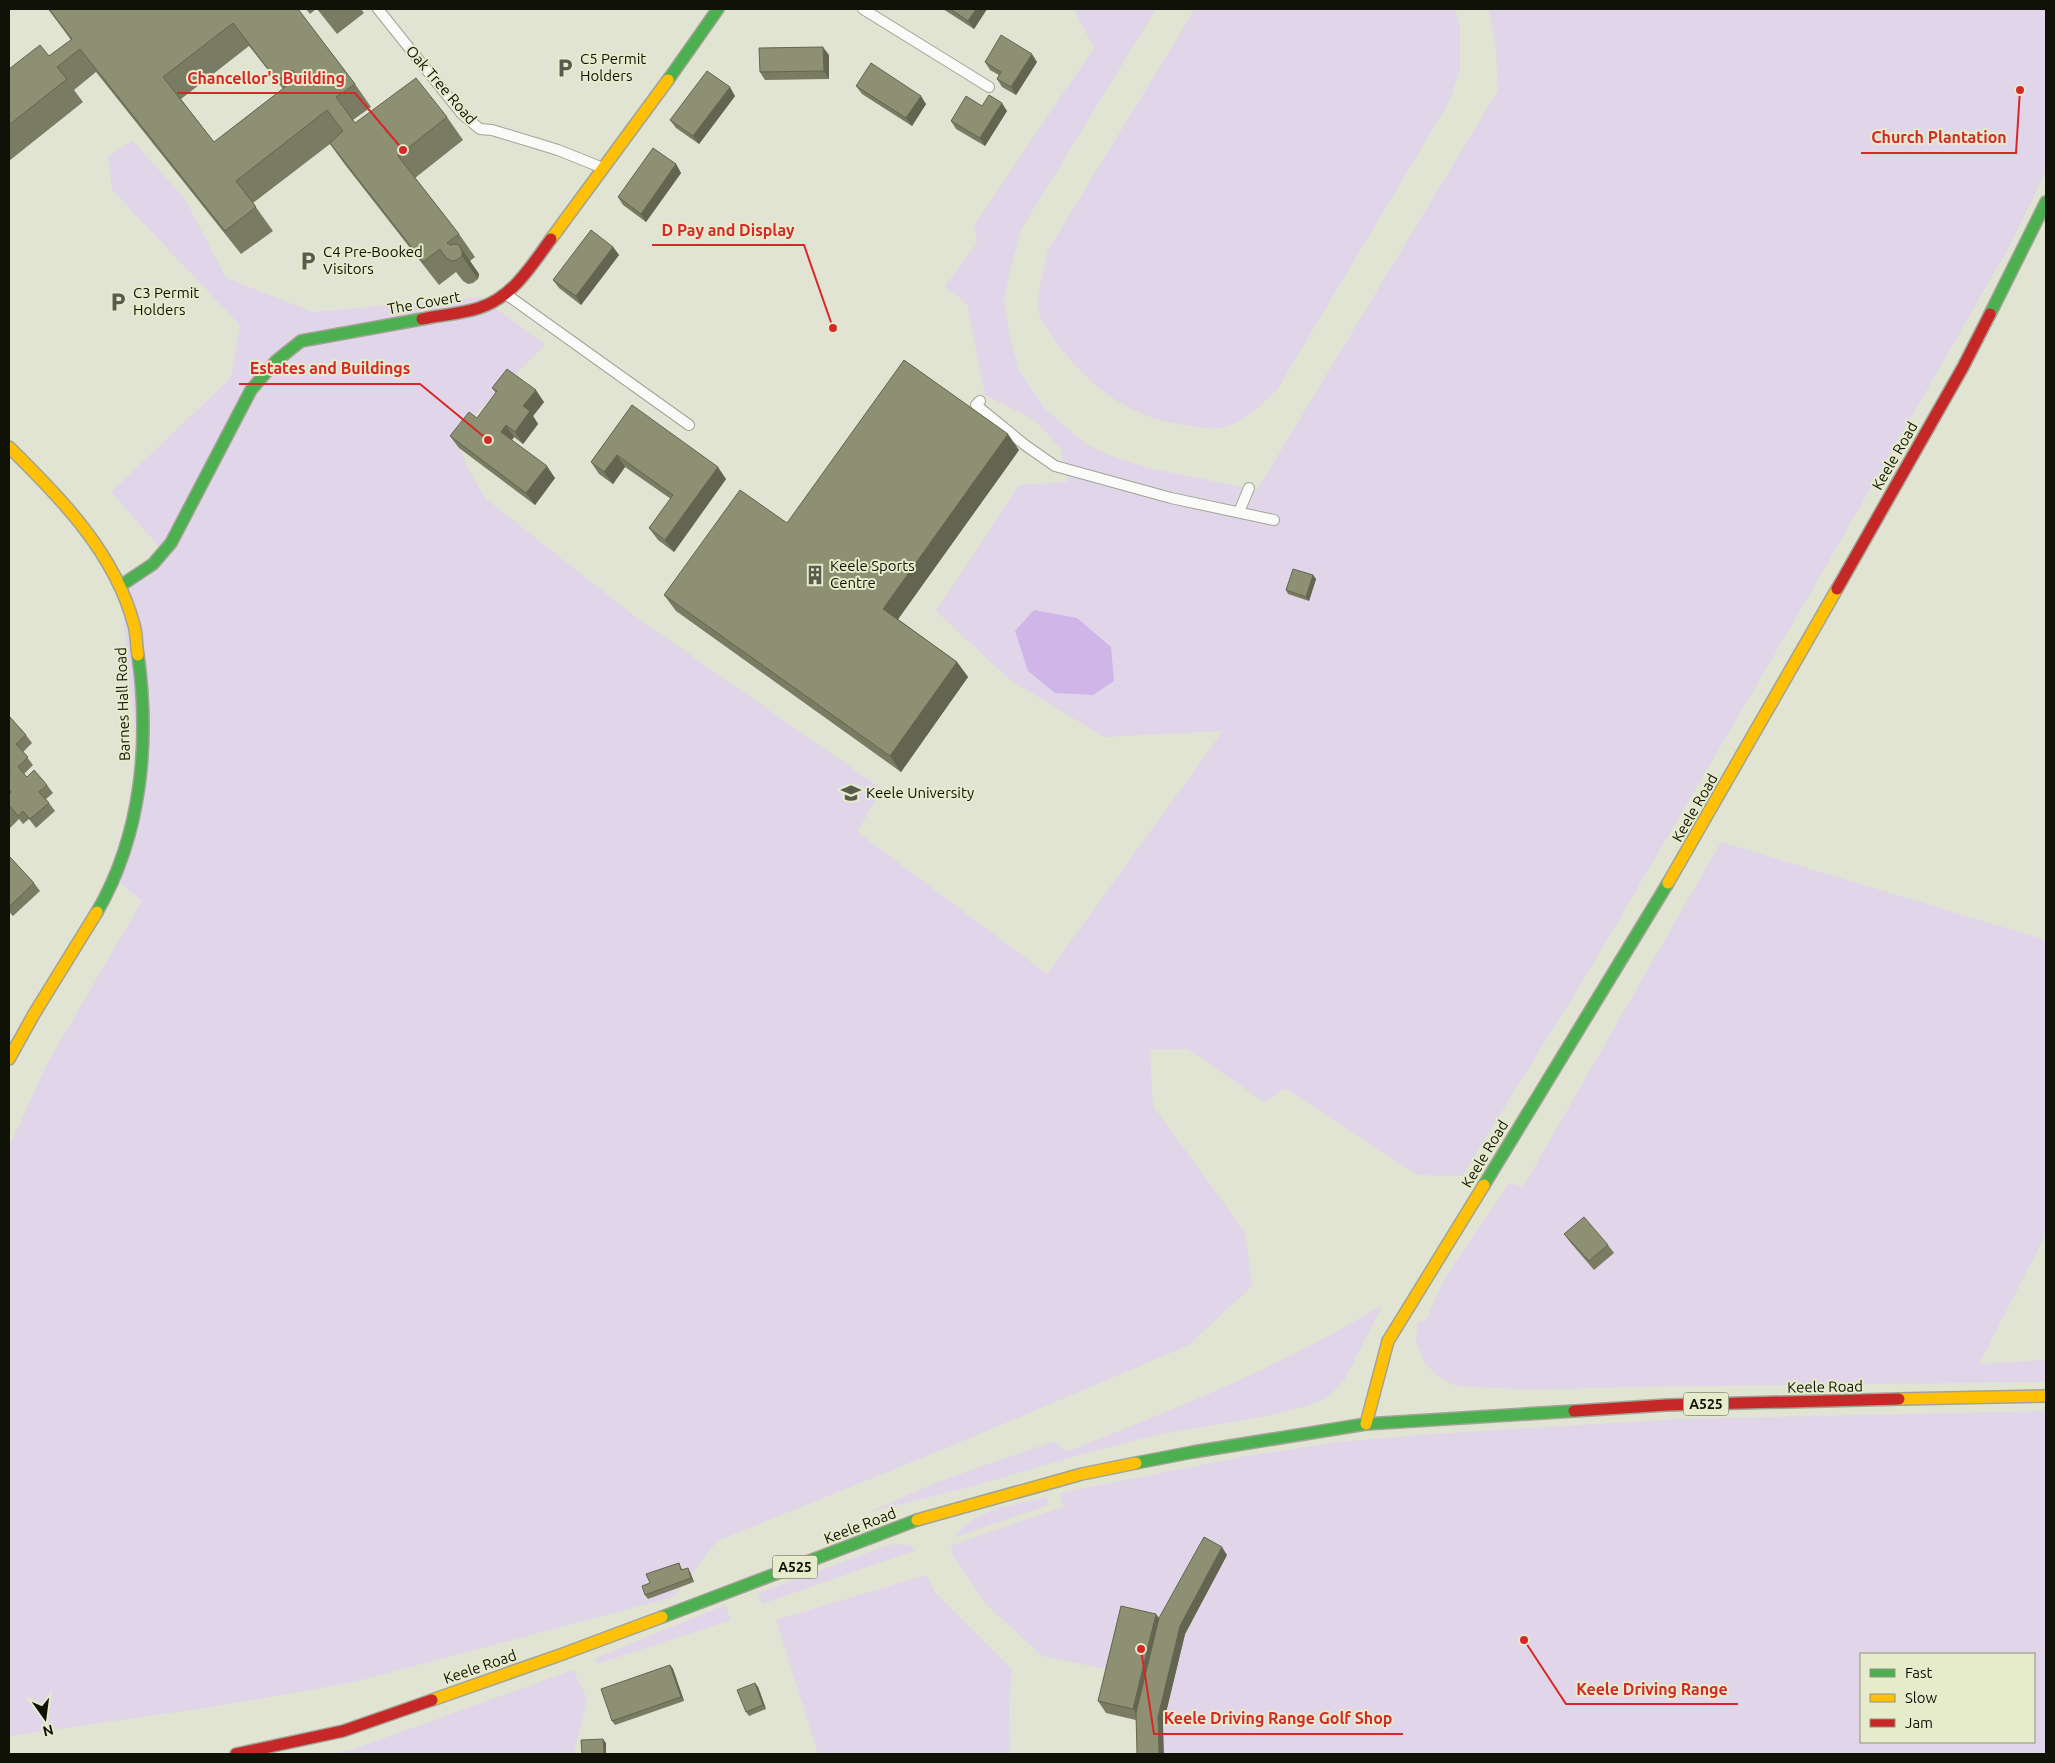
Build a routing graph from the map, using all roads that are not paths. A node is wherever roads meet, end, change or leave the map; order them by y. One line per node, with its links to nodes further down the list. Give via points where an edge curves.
1 (378, 9): 5 (lane, Oak Tree Road, via 462,114 480,129 558,150)
2 (718, 9): 5 (street, The Covert)
3 (863, 9): 4 (lane)
4 (989, 87)
5 (604, 169): 7 (street, The Covert, via 530,269)
6 (2046, 202): 17 (street, Keele Road, via 1963,368 1685,856 1388,1341)
7 (506, 294): 9 (lane); 14 (street, The Covert, via 480,308 301,341 276,361 251,390 171,543 153,564)
8 (980, 401): 12 (lane, via 976,405 1055,466 1171,498)
9 (689, 425)
10 (9, 447): 14 (street, Barnes Hall Road, via 46,482 81,523)
11 (1249, 488): 12 (lane)
12 (1239, 512): 13 (lane)
13 (1274, 520)
14 (120, 586): 15 (street, Barnes Hall Road, via 134,625 143,730 140,782 123,857 93,920 22,1032)
15 (9, 1059)
16 (2046, 1396): 17 (street, Keele Road / A525, via 1667,1405)
17 (1366, 1424): 18 (street, Keele Road / A525, via 1091,1472 973,1503 923,1518 560,1655 343,1731)
18 (236, 1754)

